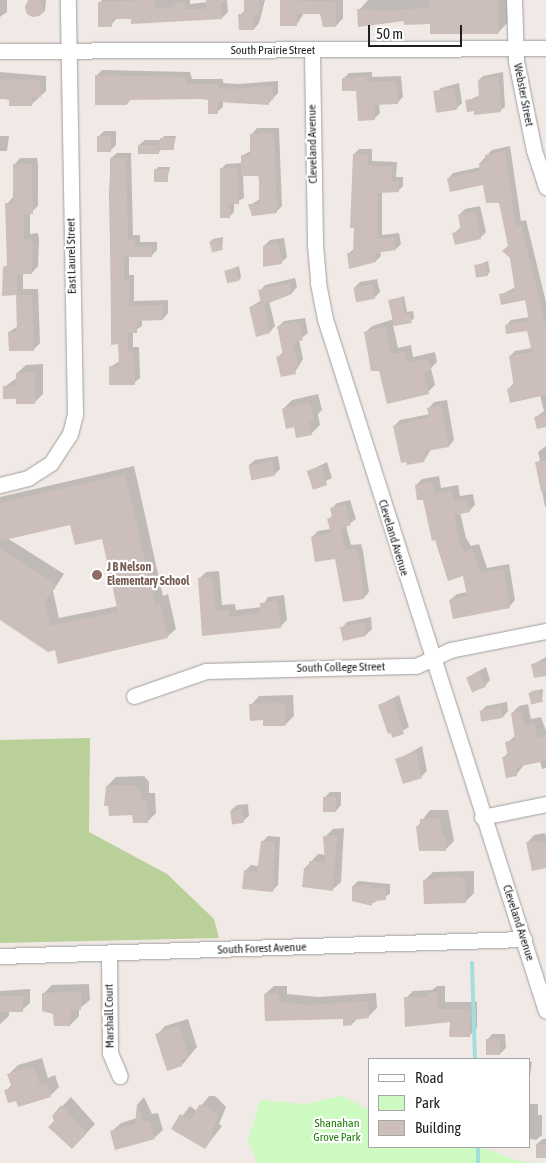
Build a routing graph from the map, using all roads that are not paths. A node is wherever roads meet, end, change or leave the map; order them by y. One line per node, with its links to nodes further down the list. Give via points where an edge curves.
1 (68, 0): 6 (street, East Laurel Street)
2 (514, 0): 3 (street, Webster Street)
3 (515, 48): 4 (street, South Prairie Street); 7 (street, South Prairie Street); 8 (street, Webster Street, via 534,150)
4 (546, 48)
5 (0, 51): 6 (street, South Prairie Street)
6 (68, 51): 7 (street, South Prairie Street); 9 (street, East Laurel Street, via 74,414 70,434 51,463 28,478)
7 (312, 52): 11 (street, Cleveland Avenue, via 318,283 325,320)
8 (546, 187)
9 (7, 483)
10 (546, 631): 11 (street, South College Street, via 450,650)
11 (431, 658): 12 (street, South College Street, via 416,666 206,671); 14 (street, Cleveland Avenue)
12 (134, 696)
13 (546, 804): 14 (street)
14 (482, 817): 15 (street, Cleveland Avenue)
15 (524, 939): 16 (street, South Forest Avenue); 18 (street, Cleveland Avenue)
16 (109, 954): 17 (street, South Forest Avenue); 19 (street, Marshall Court, via 110,1053)
17 (0, 956)
18 (546, 1011)
19 (120, 1076)

